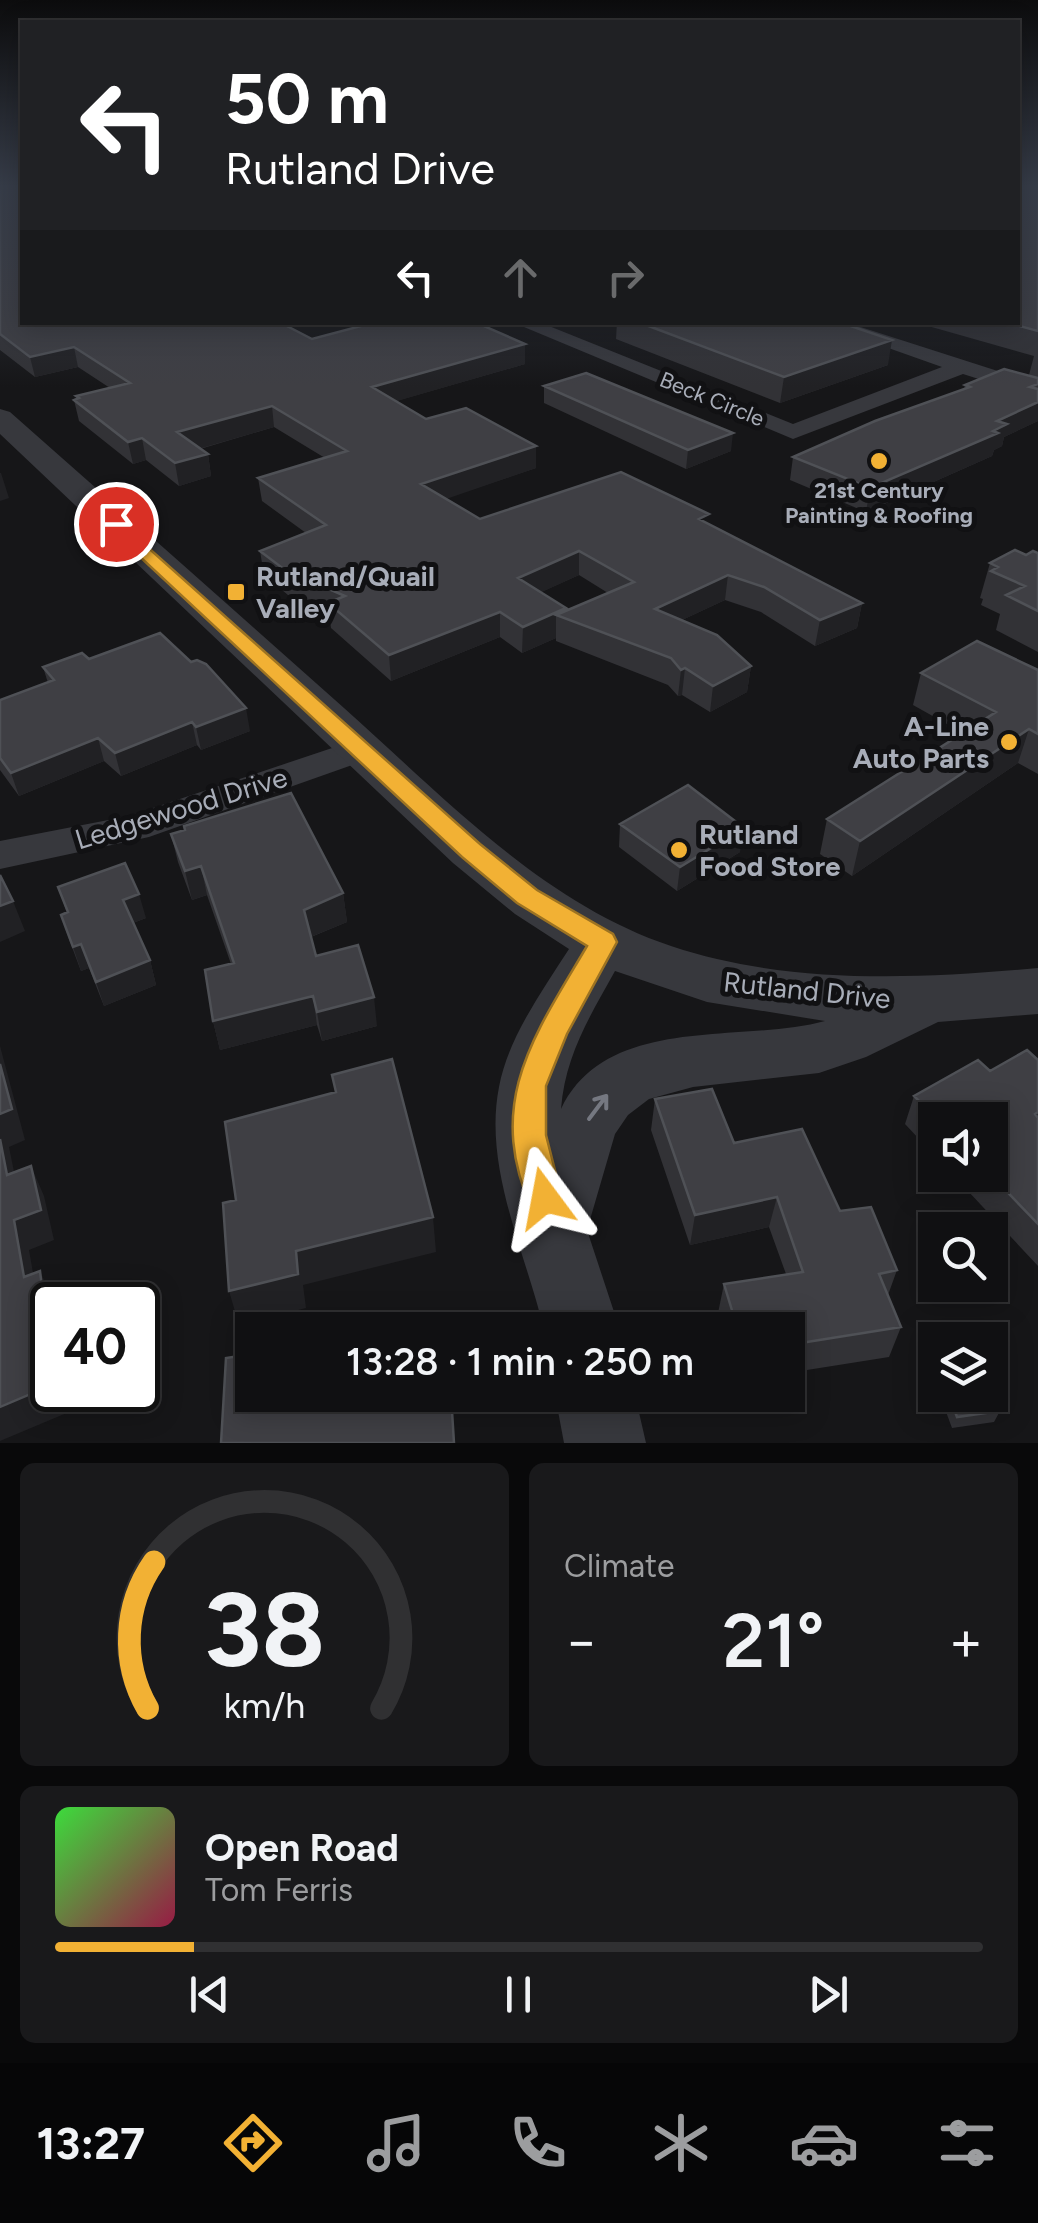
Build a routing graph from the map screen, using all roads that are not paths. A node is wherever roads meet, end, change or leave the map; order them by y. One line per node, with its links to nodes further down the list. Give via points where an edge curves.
1 (527, 325): 3 (street, Beck Circle, via 793,432)
2 (833, 325): 3 (street)
3 (961, 366): 4 (street)
4 (1038, 392)
5 (0, 418): 6 (street, Rutland Drive)
6 (359, 750): 7 (street, Ledgewood Drive, via 136,828); 8 (street, Rutland Drive, via 527,896)
7 (0, 855)
8 (603, 942): 10 (street, Rutland Drive, via 690,975 780,993); 11 (street, via 530,1086 530,1135)
9 (1038, 991): 10 (street, Rutland Drive)
10 (926, 1002): 11 (street, one-way to 10, via 575,1146 596,1105 625,1078 674,1062 820,1048)
11 (552, 1230): 12 (street)
12 (577, 1312)
13 (599, 1412): 14 (street)
14 (605, 1443)

